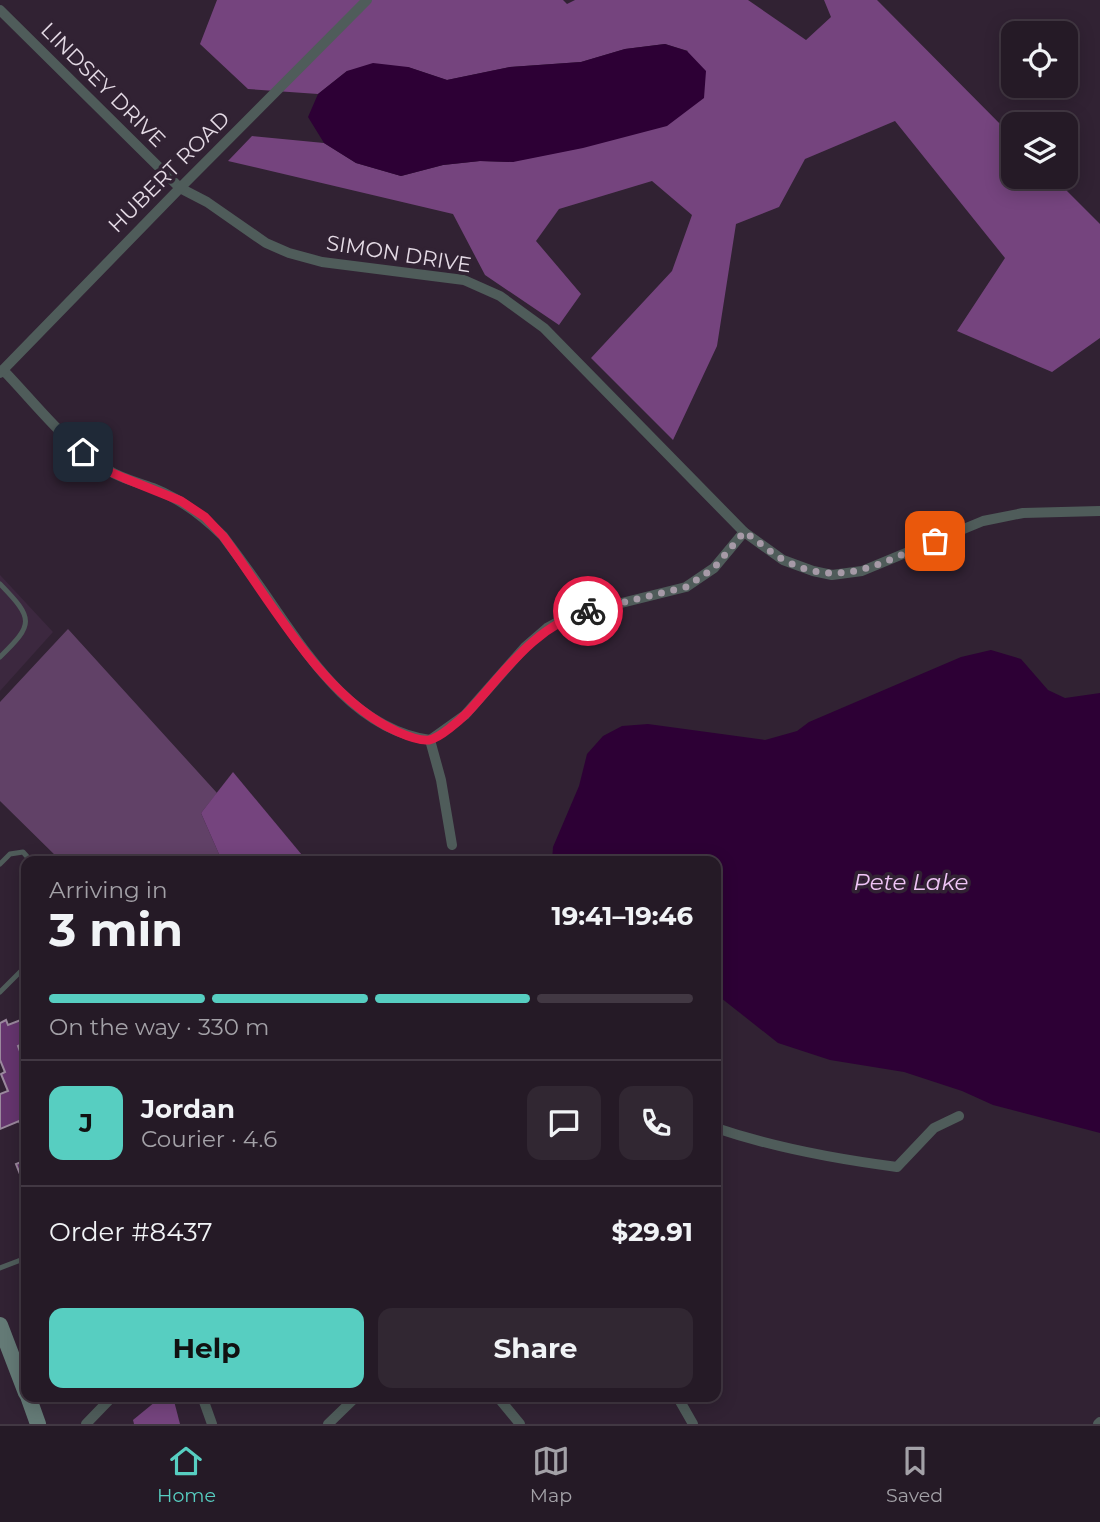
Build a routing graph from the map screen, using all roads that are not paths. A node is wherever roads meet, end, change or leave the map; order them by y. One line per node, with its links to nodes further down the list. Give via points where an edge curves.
1 (367, 0): 3 (street, HUBERT ROAD)
2 (0, 10): 3 (street, LINDSEY DRIVE)
3 (180, 188): 4 (street, HUBERT ROAD); 6 (street, SIMON DRIVE, via 289,253 322,262 464,280 500,296 544,328)
4 (1, 371): 9 (street, via 95,461 205,517 323,674 350,702 381,724 409,737)
5 (1100, 511): 6 (street, SIMON DRIVE, via 1023,513 983,521 862,571 832,575 783,560)
6 (744, 532): 9 (street, via 714,568 686,587 569,616 547,628 465,715)
7 (0, 584): 8 (lane, via 25,616 26,627)
8 (0, 657)
9 (430, 740): 10 (street)
10 (452, 845)
11 (27, 856): 12 (lane, via 23,852 10,854)
12 (0, 864)
13 (21, 974): 14 (lane)
14 (1, 988)
15 (959, 1116): 16 (street, via 934,1128 897,1167 759,1143)
16 (721, 1130)
17 (21, 1260): 18 (lane)
18 (0, 1268)
19 (0, 1325): 20 (main road)
20 (21, 1379)
21 (30, 1402): 27 (main road)
22 (107, 1402): 28 (street)
23 (204, 1402): 29 (street)
24 (352, 1402): 30 (street)
25 (502, 1402): 31 (street)
26 (680, 1402): 32 (street)
27 (38, 1424)
28 (86, 1424)
29 (212, 1424)
30 (328, 1424)
31 (520, 1424)
32 (693, 1424)

